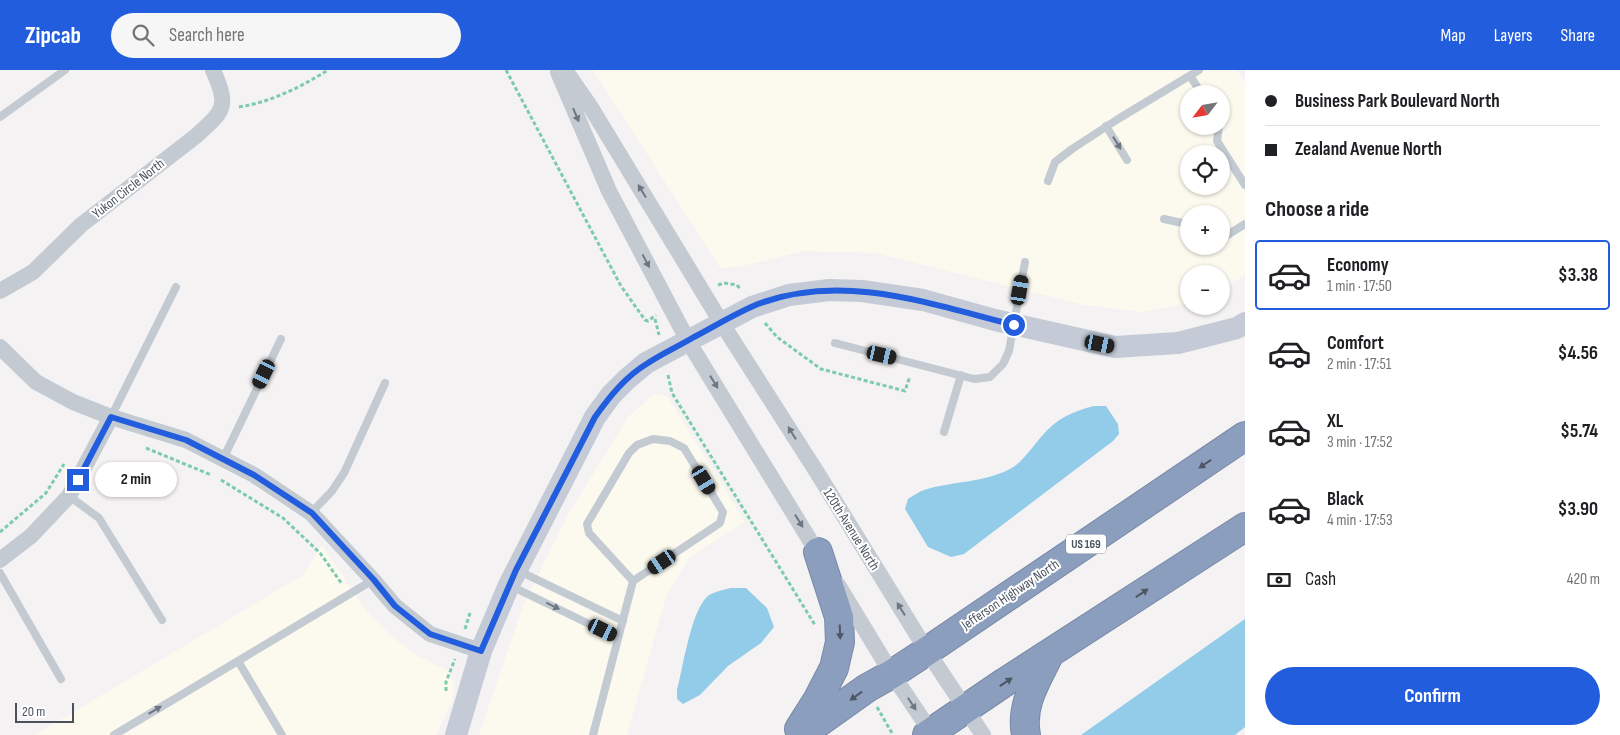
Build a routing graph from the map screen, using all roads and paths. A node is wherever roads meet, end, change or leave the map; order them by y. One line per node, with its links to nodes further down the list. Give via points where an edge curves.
1 (65, 70): 11 (lane)
2 (213, 70): 10 (street, via 222,91)
3 (328, 70): 10 (path, via 266,101)
4 (506, 70): 24 (path, via 621,286 645,320)
5 (558, 70): 30 (street, one-way to 30, via 609,191)
6 (565, 70): 25 (street, 120th Avenue North, one-way to 6)
7 (1199, 70): 8 (lane)
8 (1190, 76): 9 (lane); 12 (lane)
9 (1196, 85)
10 (222, 110): 23 (street, Yukon Circle North, via 196,136 81,225 33,272)
11 (0, 117)
12 (1106, 126): 14 (lane, one-way to 14); 15 (lane, via 1055,162)
13 (1217, 135): 16 (lane, via 1216,141)
14 (1127, 160)
15 (1048, 181)
16 (1245, 185)
17 (1164, 219): 18 (lane)
18 (1180, 222)
19 (1245, 224): 20 (lane)
20 (1230, 233)
21 (1026, 262): 27 (lane)
22 (176, 287): 37 (lane)
23 (0, 291)
24 (654, 316)
25 (721, 322): 27 (street, via 789,295 829,290 923,300); 30 (street); 59 (street, 120th Avenue North, one-way to 25)
26 (1245, 323): 27 (street, via 1237,328 1178,343 1115,347)
27 (1014, 325): 34 (lane, via 1009,351 1000,369 990,377 974,379)
28 (777, 337): 33 (path, via 820,369 905,391)
29 (280, 339): 41 (lane)
30 (688, 341): 47 (street, one-way to 47); 50 (street, via 646,364 611,395 595,417)
31 (835, 343): 33 (lane)
32 (0, 347): 37 (street, via 36,382)
33 (913, 362): 34 (lane)
34 (961, 375): 38 (lane)
35 (385, 383): 44 (lane, via 344,473)
36 (672, 393): 58 (path, via 821,636)
37 (111, 417): 41 (street, via 186,440); 43 (street)
38 (944, 432)
39 (1245, 436): 59 (highway, Jefferson Highway North / US 169, one-way to 59)
40 (141, 446): 53 (path, via 217,477 283,518 320,553)
41 (223, 459): 44 (street)
42 (66, 462): 46 (path, via 46,492)
43 (69, 496): 48 (street, via 31,536); 54 (lane, via 99,518)
44 (312, 513): 51 (street)
45 (1245, 527): 60 (highway, one-way to 45)
46 (0, 532)
47 (818, 552): 58 (highway, one-way to 58, via 840,618); 62 (street)
48 (0, 560)
49 (0, 573): 63 (lane)
50 (513, 577): 55 (lane); 56 (lane, one-way to 56); 57 (street)
51 (374, 580): 53 (lane); 57 (street, via 395,606 430,634)
52 (633, 581): 52 (lane, via 720,523 723,512 684,448 670,441 653,439 637,445 618,470 587,524 589,533); 55 (lane)
53 (348, 594): 61 (lane)
54 (162, 620)
55 (623, 621): 56 (lane)
56 (618, 638): 70 (lane)
57 (481, 651): 69 (street)
58 (839, 651): 71 (highway, via 818,699)
59 (927, 651): 62 (highway, Jefferson Highway North / US 169); 65 (street, 120th Avenue North)
60 (1050, 653): 65 (highway, one-way to 60); 75 (highway, via 1027,701 1023,721)
61 (238, 661): 67 (lane, one-way to 61); 68 (lane)
62 (892, 674): 64 (highway, Jefferson Highway North / US 169); 66 (street, one-way to 66)
63 (62, 679)
64 (867, 688): 72 (highway, Jefferson Highway North / US 169, one-way to 72); 73 (path)
65 (965, 709): 66 (highway); 74 (street, 120th Avenue North)
66 (930, 734)
67 (114, 735)
68 (282, 735)
69 (456, 735)
70 (593, 735)
71 (795, 735)
72 (801, 735)
73 (893, 735)
74 (983, 735)
75 (1026, 735)

